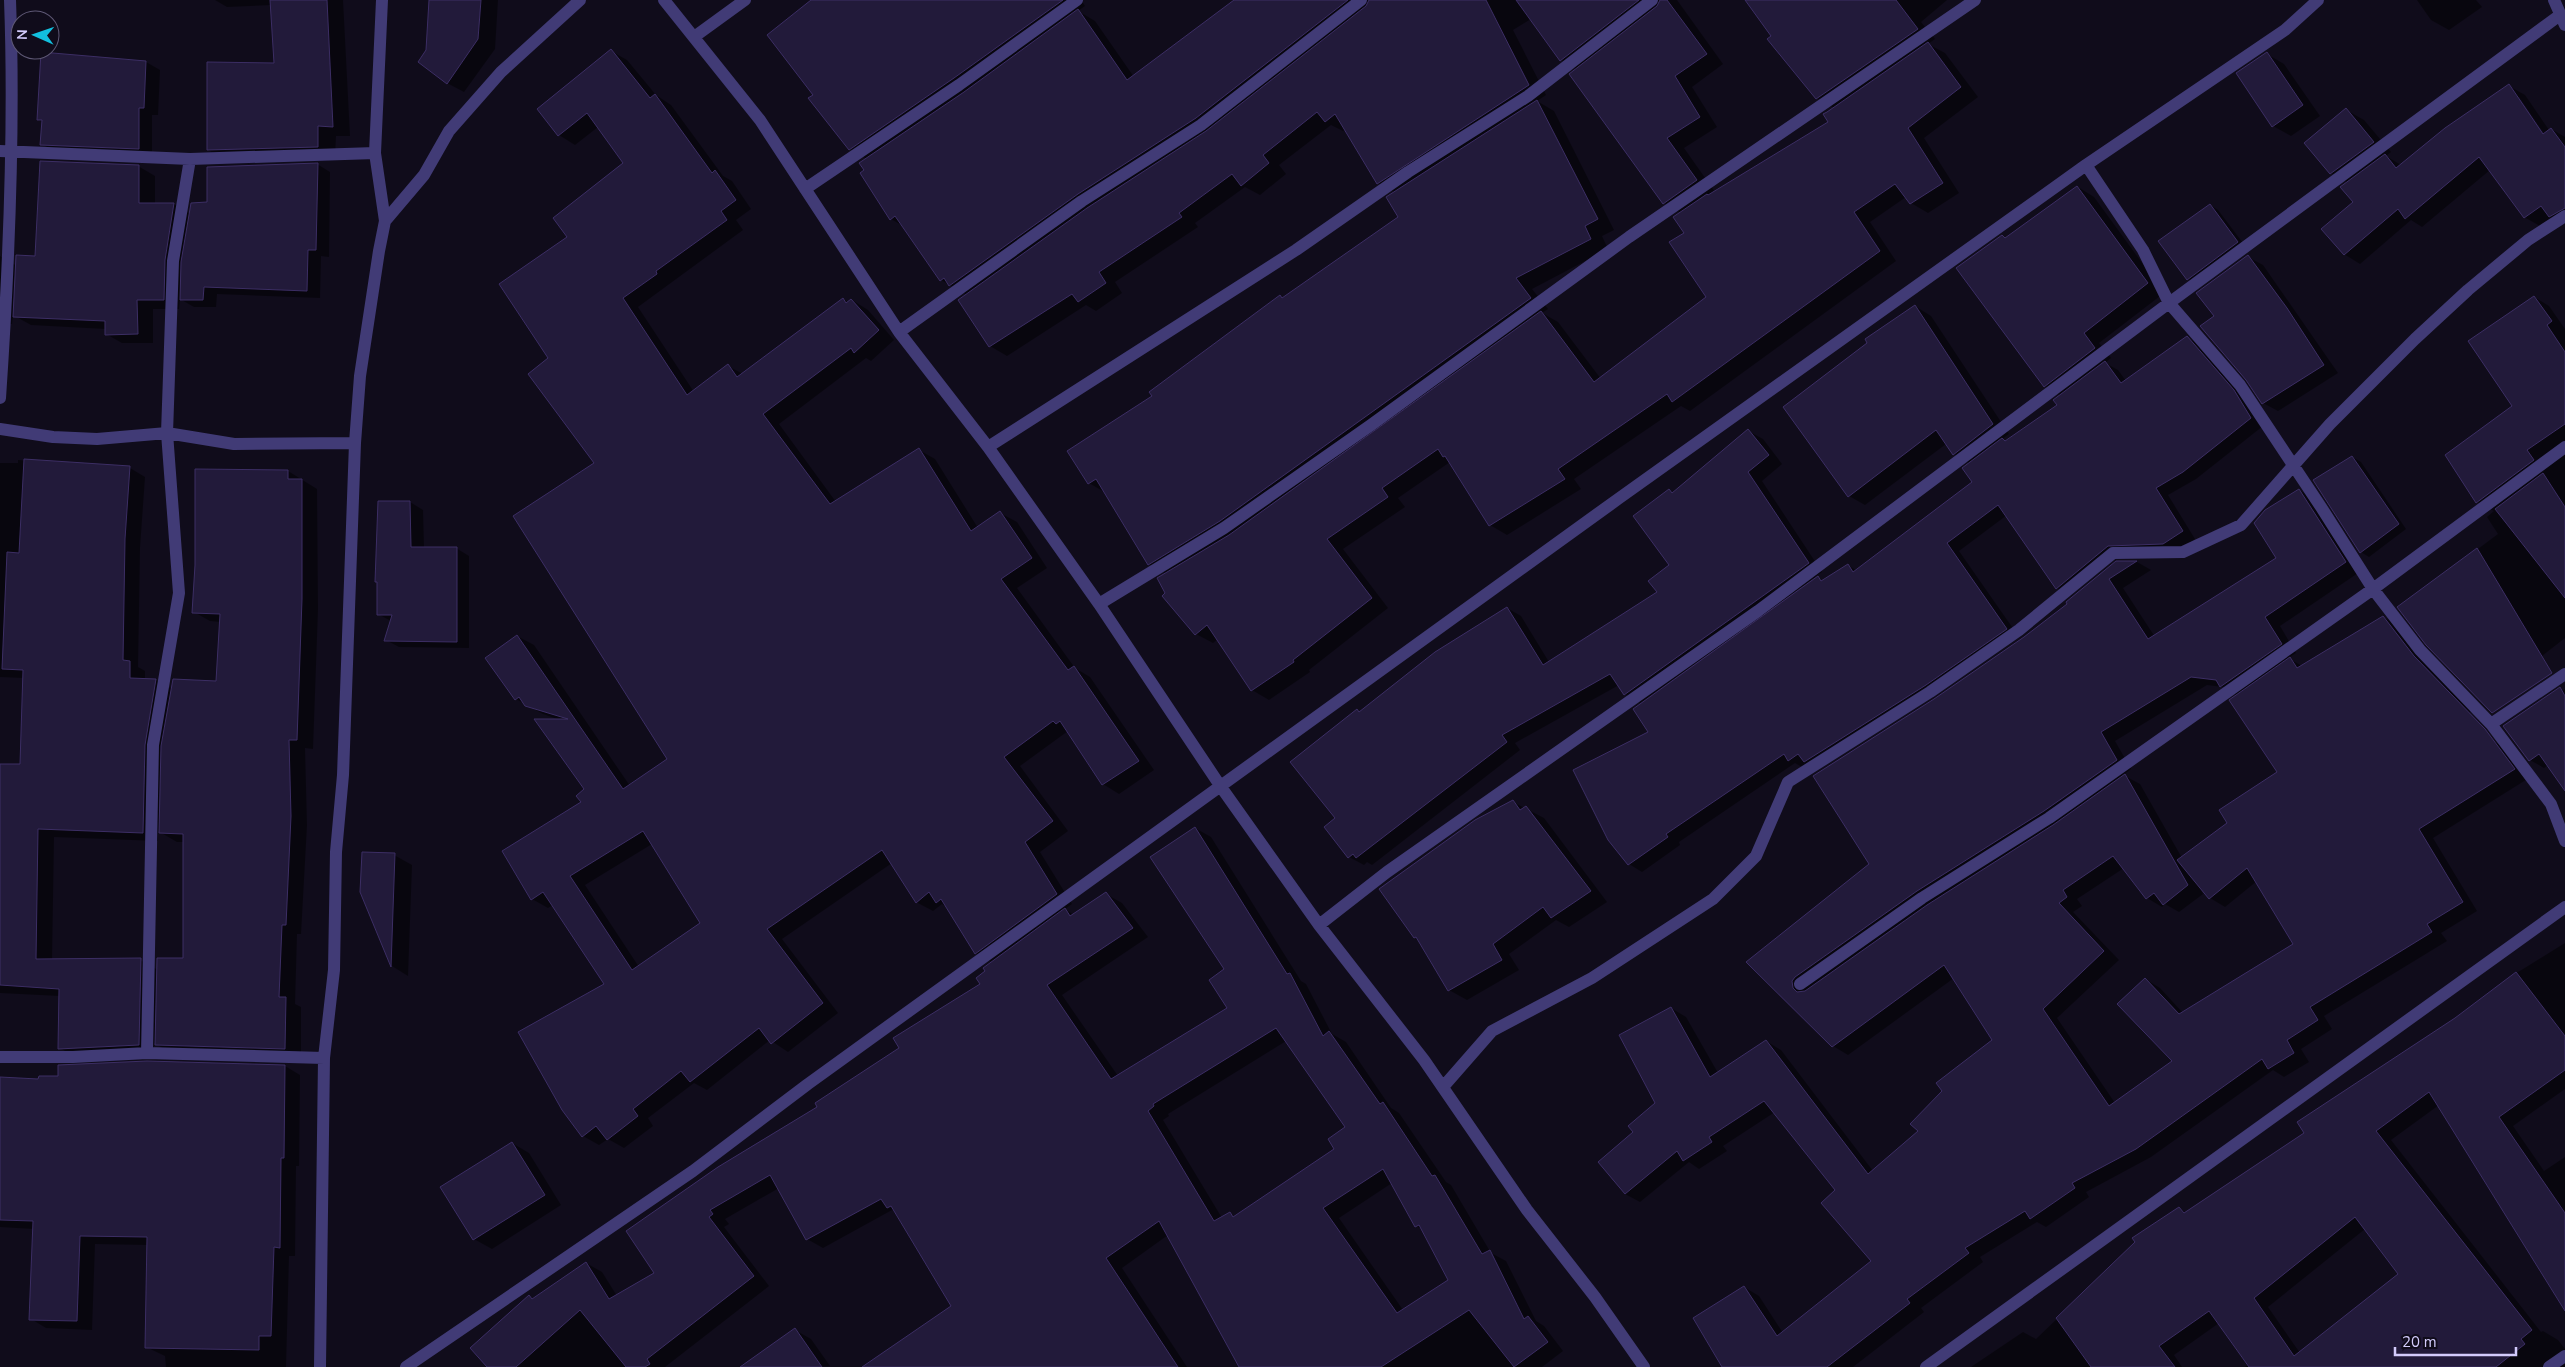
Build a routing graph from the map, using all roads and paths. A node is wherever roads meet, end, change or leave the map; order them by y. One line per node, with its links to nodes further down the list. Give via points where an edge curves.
1 (10, 0): 14 (street, via 14,90)
2 (382, 0): 15 (street)
3 (580, 0): 20 (street, via 501,72 449,131 424,174)
4 (664, 0): 13 (street)
5 (745, 0): 13 (street)
6 (1077, 0): 18 (street)
7 (1361, 0): 22 (street, via 1201,125 1082,201)
8 (1652, 0): 27 (street, via 1528,96 1408,172 1296,250)
9 (1975, 0): 31 (street, via 1629,237 1224,528)
10 (2318, 0): 17 (street, via 2285,30)
11 (2554, 0): 12 (street)
12 (2563, 20): 21 (street)
13 (694, 37): 18 (street, via 760,120)
14 (6, 151): 16 (street); 23 (street, via 8,282)
15 (375, 153): 16 (street); 20 (street)
16 (190, 159): 25 (street, via 173,261)
17 (2086, 165): 21 (street, via 2143,250); 34 (street, via 1610,504)
18 (806, 189): 22 (street)
19 (2565, 216): 29 (street, via 2528,240 2468,290 2330,424)
20 (385, 221): 26 (street, via 366,324)
21 (2169, 303): 29 (street, via 2240,385); 37 (street, via 1758,611 1387,872)
22 (899, 332): 27 (street)
23 (0, 398)
24 (0, 428): 25 (street, via 53,437 97,439)
25 (167, 433): 26 (street, via 234,444); 39 (street, via 179,593 154,745)
26 (355, 443): 41 (street, via 343,775 336,852 334,970)
27 (988, 447): 31 (street)
28 (2565, 447): 30 (street)
29 (2294, 465): 30 (street); 42 (street, via 2241,525 2183,552 2113,553 2011,636 1788,782 1756,856 1713,899 1592,978 1492,1031)
30 (2373, 589): 33 (street, via 2420,650); 38 (street, via 2049,818 1922,898)
31 (1099, 604): 34 (street)
32 (2565, 674): 33 (street)
33 (2491, 724): 35 (street, via 2552,804)
34 (1221, 787): 37 (street); 45 (street, via 808,1084 693,1171)
35 (2565, 841)
36 (2565, 907): 47 (street)
37 (1319, 925): 42 (street)
38 (1800, 984)
39 (147, 1053): 40 (street); 41 (street)
40 (0, 1056)
41 (324, 1058): 44 (street)
42 (1443, 1087): 46 (street, via 1527,1210 1596,1297)
43 (2565, 1356): 48 (street)
44 (320, 1367)
45 (406, 1367)
46 (1644, 1367)
47 (1926, 1367)
48 (2549, 1367)

